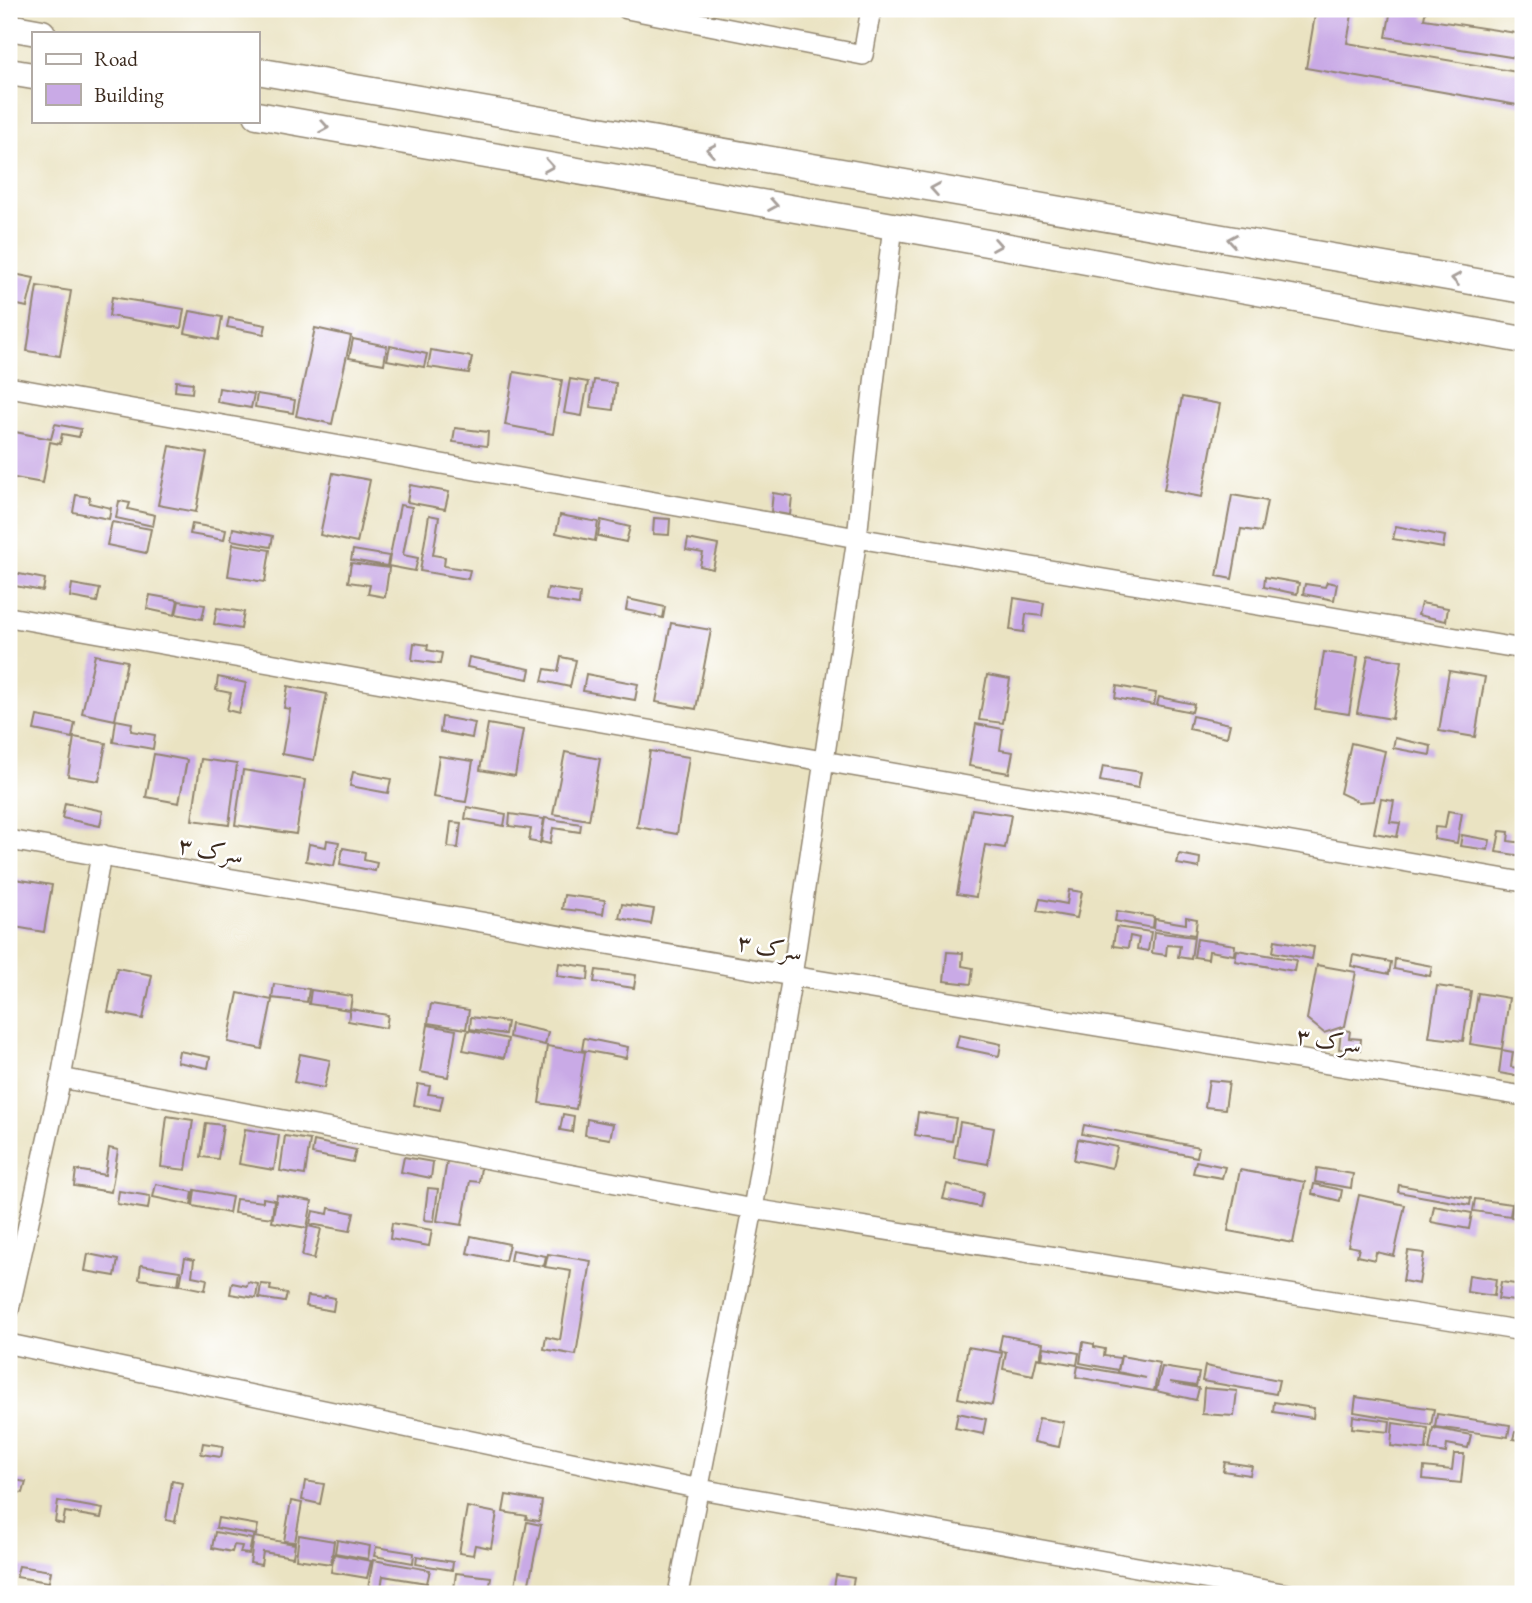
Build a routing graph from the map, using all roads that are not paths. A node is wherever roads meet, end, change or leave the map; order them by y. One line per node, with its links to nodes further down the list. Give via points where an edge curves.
1 (627, 9): 2 (street, via 863,55)
2 (871, 9)
3 (9, 27): 4 (main road)
4 (36, 32)
5 (259, 71): 10 (main road, one-way to 5)
6 (9, 72): 7 (main road)
7 (32, 76)
8 (259, 115): 9 (main road, one-way to 9)
9 (893, 226): 11 (main road, one-way to 11); 13 (street)
10 (1523, 290)
11 (1523, 340)
12 (9, 387): 13 (street)
13 (857, 538): 15 (street); 16 (street)
14 (9, 617): 16 (street)
15 (1523, 649)
16 (823, 761): 19 (street); 20 (street)
17 (9, 840): 18 (street, سرک ۳)
18 (102, 855): 20 (street, سرک ۳); 21 (street)
19 (1523, 882)
20 (792, 976): 22 (street, سرک ۳); 23 (street)
21 (61, 1078): 23 (street); 24 (street)
22 (1523, 1096)
23 (753, 1209): 25 (street); 27 (street)
24 (9, 1310)
25 (1523, 1331)
26 (9, 1344): 27 (street)
27 (699, 1489): 28 (street); 29 (street)
28 (678, 1594)
29 (1288, 1594)

